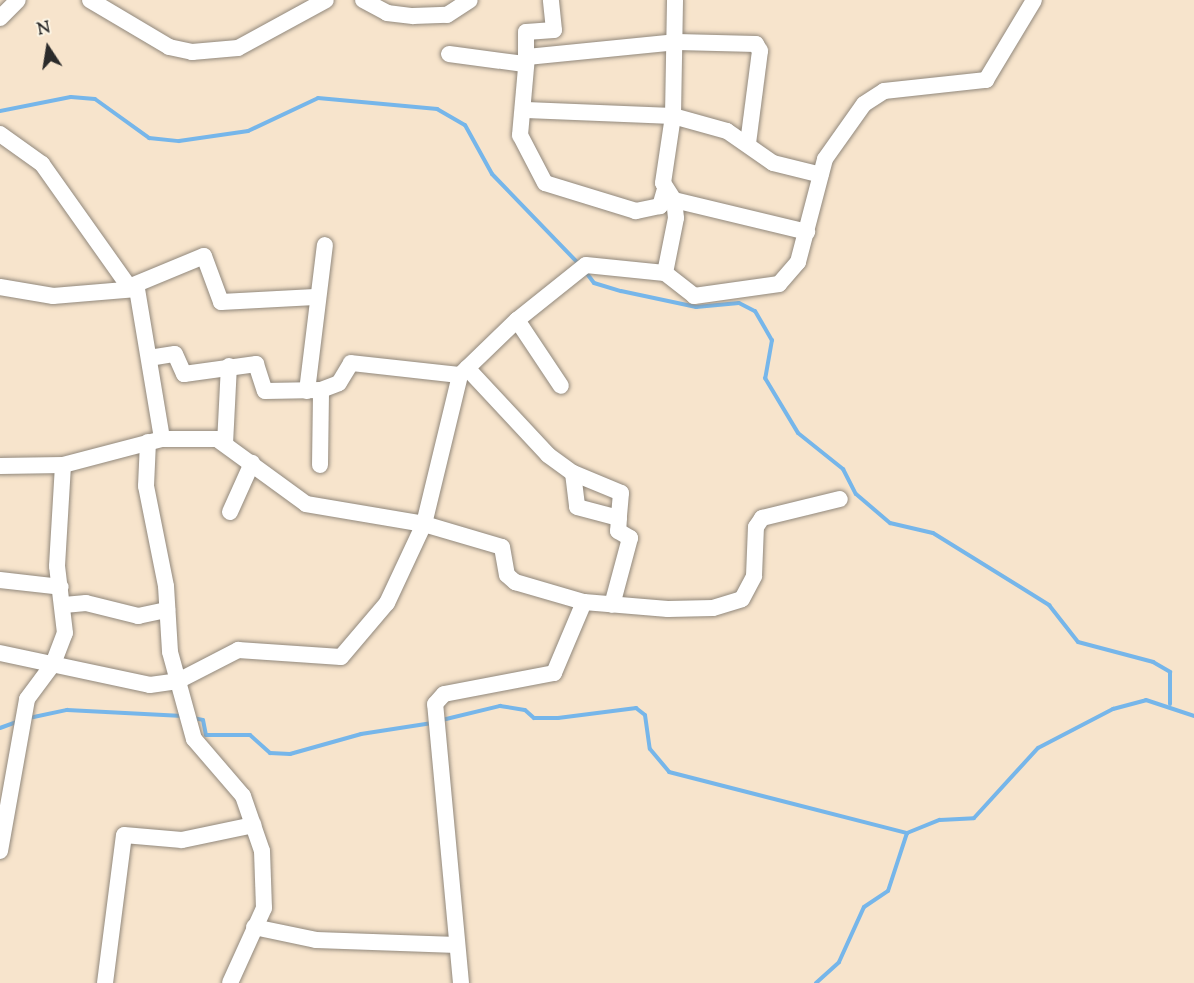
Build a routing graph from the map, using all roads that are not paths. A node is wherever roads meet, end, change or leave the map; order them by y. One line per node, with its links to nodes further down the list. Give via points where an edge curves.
1 (18, 0): 9 (street)
2 (90, 0): 3 (street, via 169,47 192,52 238,48)
3 (326, 0)
4 (363, 0): 5 (street, via 387,13 413,16 447,15)
5 (470, 0)
6 (551, 0): 12 (street, via 554,30 526,32)
7 (675, 0): 10 (street)
8 (1034, 0): 17 (street, via 989,78 939,81 872,96 837,136)
9 (0, 18)
10 (677, 42): 12 (street); 14 (street); 16 (street, via 756,44 760,51)
11 (449, 54): 12 (street)
12 (525, 61): 13 (street)
13 (526, 110): 14 (street); 18 (street, via 520,135 545,183 636,211 660,206)
14 (673, 116): 16 (street, via 716,126); 18 (street)
15 (0, 134): 23 (street, via 42,164)
16 (748, 144): 17 (street, via 773,163)
17 (821, 175): 19 (street)
18 (670, 195): 19 (street); 21 (street, via 673,246)
19 (807, 232): 21 (street, via 798,262 768,289 694,296)
20 (326, 245): 24 (street)
21 (665, 273): 25 (street, via 580,269)
22 (0, 287): 23 (street, via 53,296)
23 (129, 287): 24 (street, via 204,256 221,302); 26 (street, via 140,296)
24 (315, 297): 30 (street)
25 (517, 320): 28 (street); 29 (street)
26 (149, 358): 27 (street, via 175,354 184,374); 31 (street)
27 (229, 366): 30 (street, via 256,364 265,392); 32 (street)
28 (464, 372): 30 (street, via 355,363 335,387); 37 (street, via 549,455); 41 (street)
29 (561, 386)
30 (314, 390): 35 (street)
31 (155, 440): 32 (street, via 190,436); 34 (street); 47 (street, via 146,486)
32 (225, 444): 33 (street)
33 (252, 463): 39 (street); 41 (street, via 286,495 306,504)
34 (63, 465): 36 (street); 43 (street, via 57,566)
35 (320, 465)
36 (0, 466)
37 (573, 473): 40 (street, via 577,507); 40 (street, via 621,492)
38 (840, 498): 46 (street, via 762,518 756,527 754,576 742,599 698,610)
39 (230, 512)
40 (619, 518): 46 (street, via 618,531 630,538)
41 (424, 524): 44 (street, via 502,547 509,580); 50 (street, via 387,603 341,657 229,652)
42 (0, 580): 43 (street)
43 (61, 587): 45 (street)
44 (584, 602): 46 (street); 54 (street, via 554,673 444,694 435,704)
45 (64, 605): 47 (street, via 86,603 138,616); 49 (street, via 65,633)
46 (612, 605)
47 (167, 610): 50 (street)
48 (0, 653): 49 (street)
49 (53, 664): 50 (street, via 150,684); 52 (street, via 27,699)
50 (178, 681): 51 (street, via 194,739 243,796)
51 (253, 825): 53 (street, via 267,886); 55 (street, via 182,840 124,835)
52 (0, 851)
53 (254, 927): 54 (street, via 316,940); 56 (street)
54 (457, 945): 57 (street)
55 (105, 983)
56 (230, 983)
57 (461, 983)

